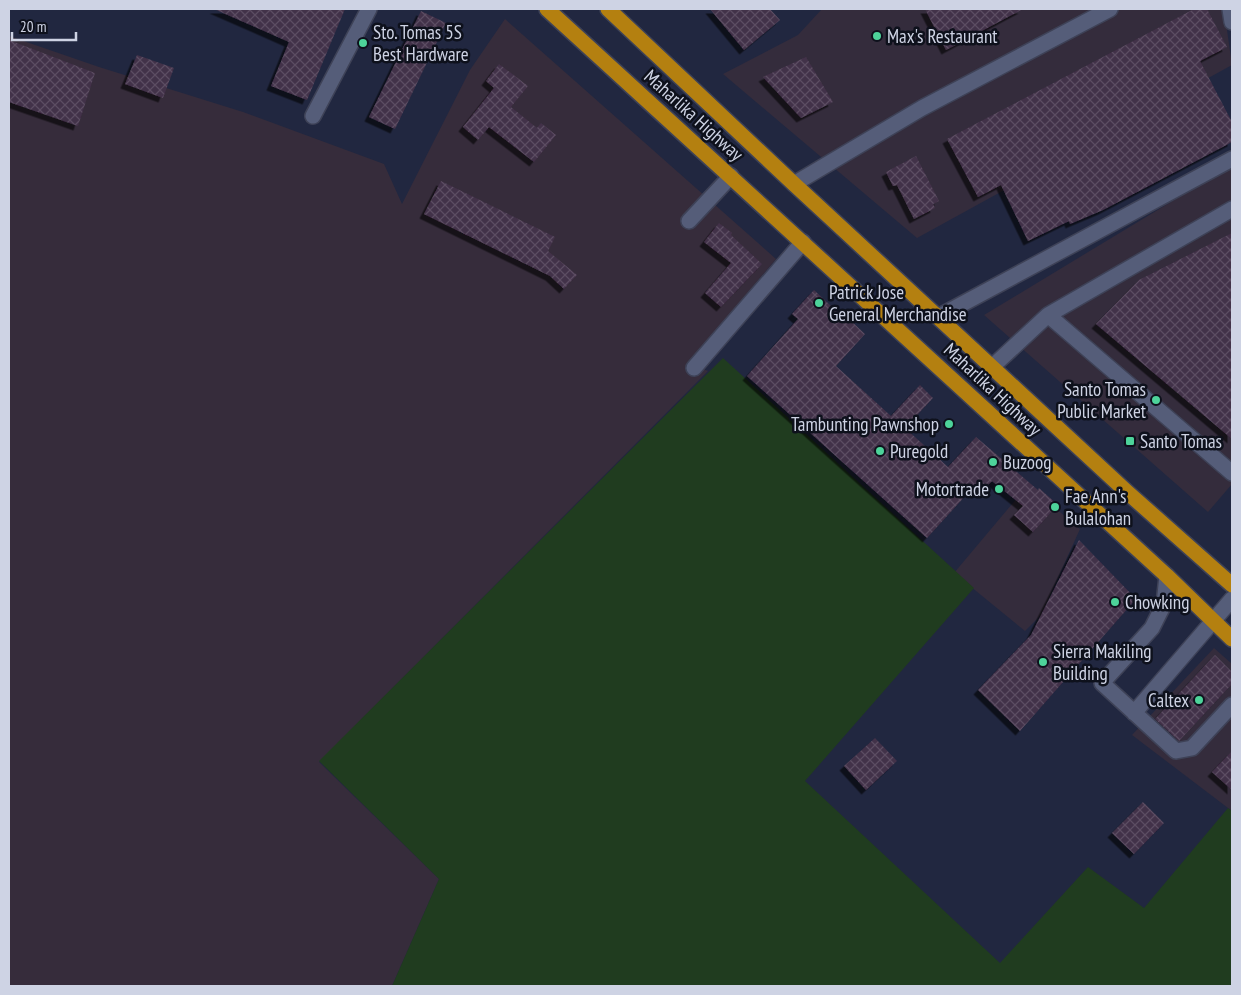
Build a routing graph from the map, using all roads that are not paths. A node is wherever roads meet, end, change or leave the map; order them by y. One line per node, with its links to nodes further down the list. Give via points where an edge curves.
1 (369, 9): 7 (street)
2 (547, 9): 9 (highway, Maharlika Highway)
3 (608, 9): 10 (highway, Maharlika Highway)
4 (1110, 9): 10 (street, via 922,108)
5 (1230, 9): 6 (street)
6 (1232, 22)
7 (314, 116)
8 (1232, 159): 15 (street)
9 (731, 176): 12 (street); 13 (highway, Maharlika Highway)
10 (794, 184): 15 (highway, Maharlika Highway)
11 (1232, 209): 14 (street)
12 (689, 221)
13 (803, 242): 17 (street); 19 (highway, Maharlika Highway)
14 (1048, 315): 16 (street); 18 (street)
15 (938, 317): 16 (highway, Maharlika Highway)
16 (992, 367): 20 (highway, Maharlika Highway)
17 (694, 368)
18 (1232, 473)
19 (1167, 576): 22 (highway, Maharlika Highway); 25 (street, via 1164,604 1152,628 1102,683)
20 (1232, 585)
21 (1232, 599): 22 (street)
22 (1213, 622): 23 (highway, Maharlika Highway); 25 (street)
23 (1232, 639)
24 (1232, 705): 25 (street, via 1192,748 1176,751)
25 (1134, 714)

